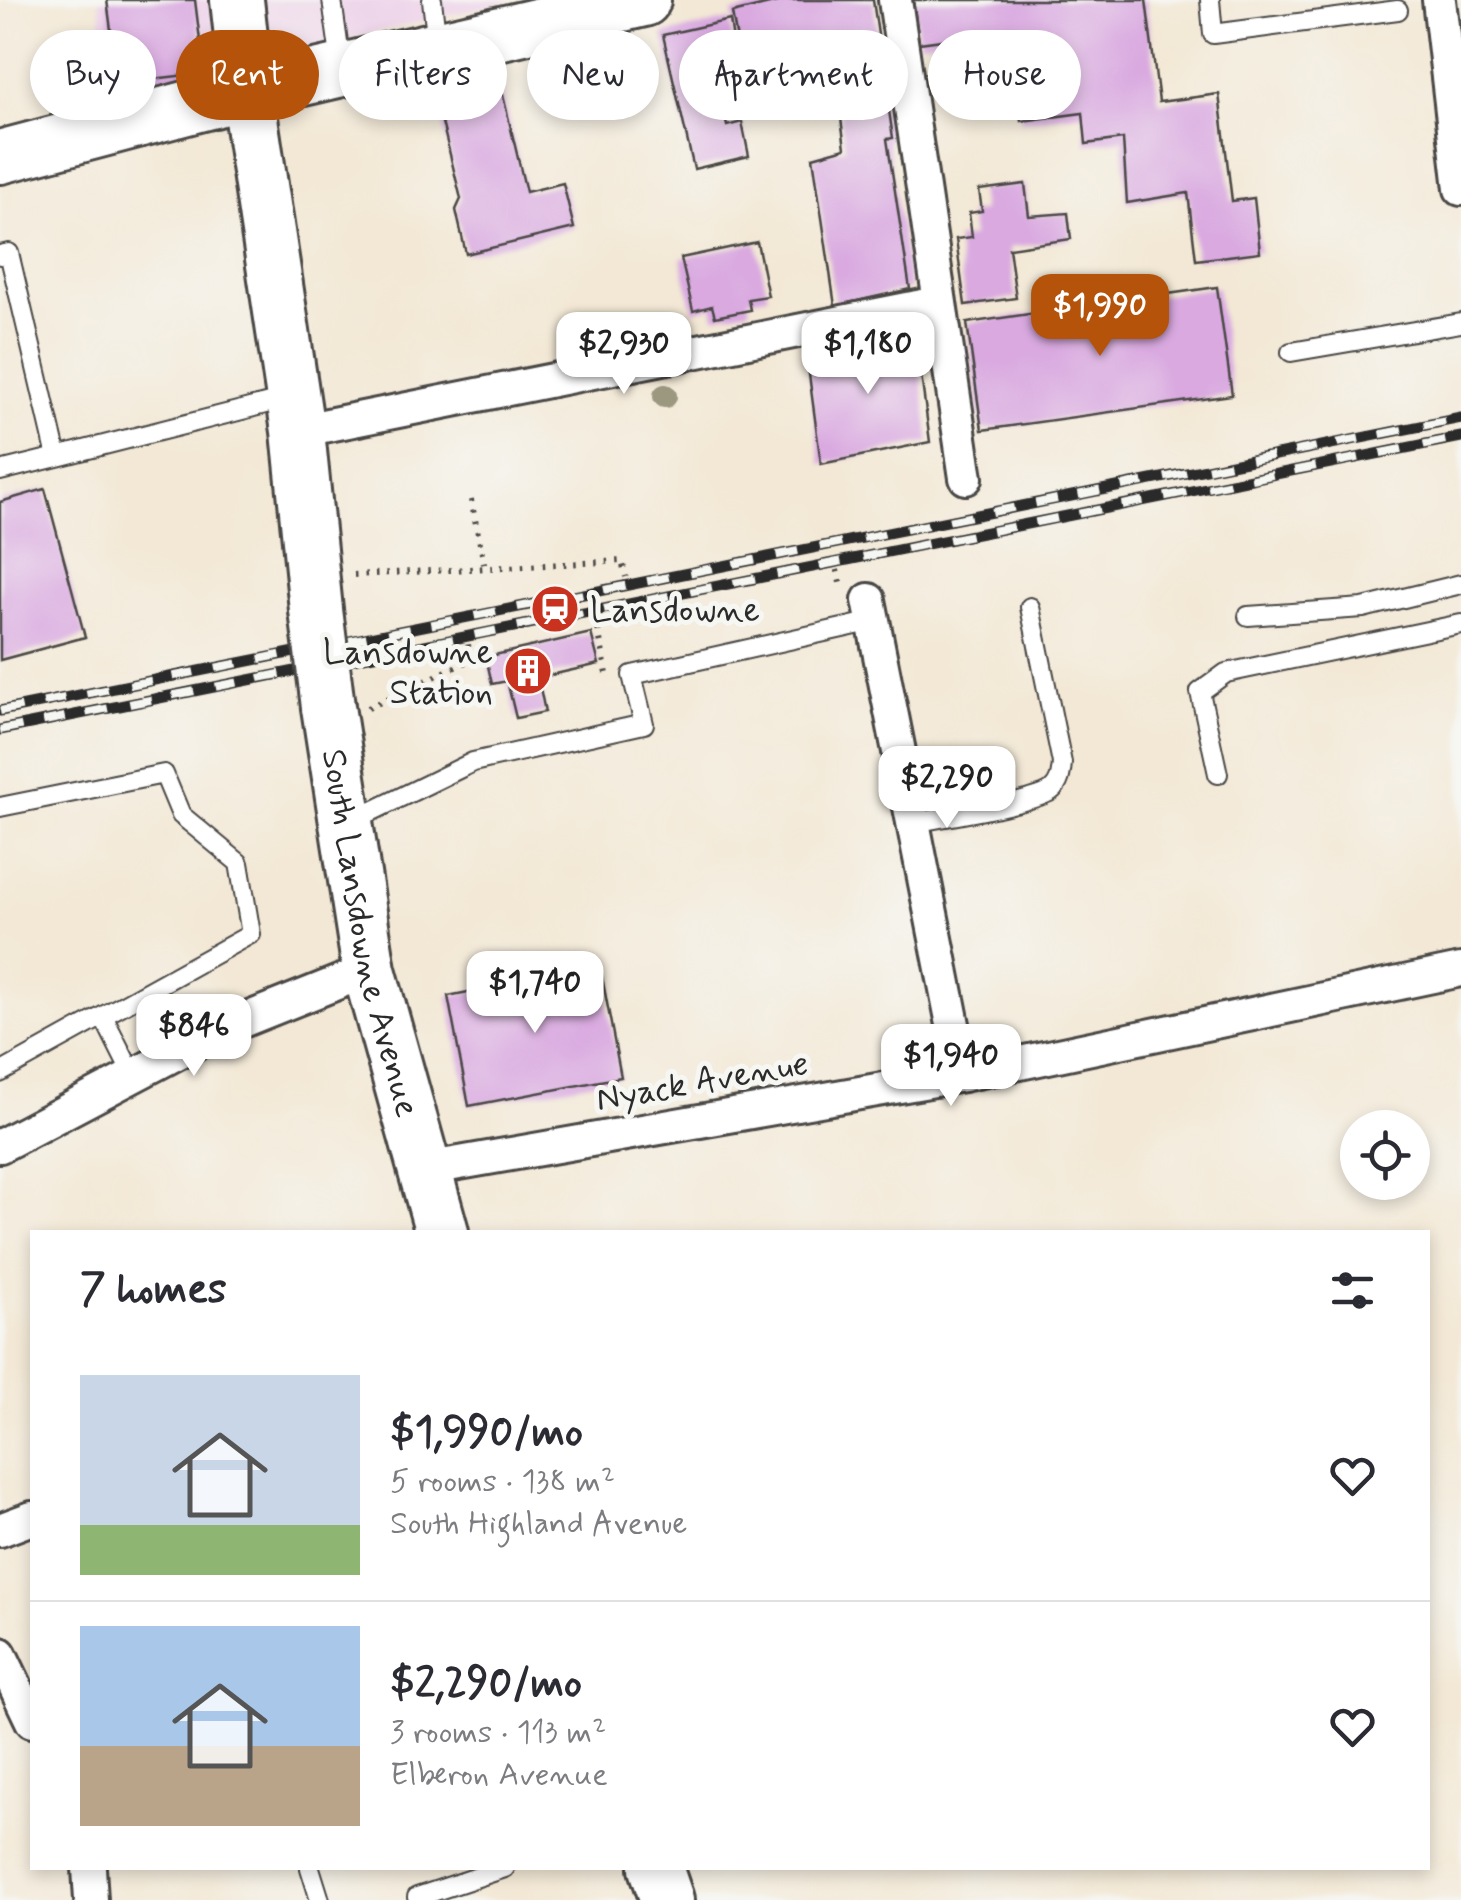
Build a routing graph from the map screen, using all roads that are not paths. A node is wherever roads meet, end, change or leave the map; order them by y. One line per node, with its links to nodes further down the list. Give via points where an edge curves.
1 (237, 0): 9 (main road, South Lansdowne Avenue)
2 (332, 0): 10 (lane)
3 (644, 0): 8 (main road, via 529,20)
4 (895, 0): 16 (street)
5 (1210, 0): 7 (lane, via 1213,34)
6 (1439, 0): 14 (street)
7 (1398, 10)
8 (434, 24)
9 (240, 30)
10 (339, 49)
11 (176, 111): 13 (main road)
12 (251, 120): 19 (main road, South Lansdowne Avenue)
13 (0, 157)
14 (1461, 189)
15 (0, 255): 20 (lane, via 10,253)
16 (938, 303): 19 (street); 22 (street)
17 (1461, 323): 18 (lane)
18 (1291, 352)
19 (296, 414): 20 (lane); 30 (main road, South Lansdowne Avenue, bridge)
20 (57, 458): 21 (lane)
21 (0, 471)
22 (966, 478)
23 (1461, 584): 26 (lane, via 1363,608)
24 (1030, 607): 31 (lane, via 1062,763 1058,783 1049,792)
25 (872, 611): 30 (lane, via 632,675 644,724 473,762); 31 (street)
26 (1248, 616)
27 (1461, 624): 28 (lane, via 1226,673 1200,692)
28 (1218, 774)
29 (0, 807): 34 (lane, via 164,774 181,815 239,863 251,934)
30 (345, 824): 32 (main road, South Lansdowne Avenue)
31 (913, 824): 37 (street)
32 (370, 970): 36 (street, via 222,1029); 39 (main road, South Lansdowne Avenue)
33 (1461, 970): 37 (street, Nyack Avenue)
34 (104, 1018): 35 (lane); 36 (lane)
35 (0, 1074)
36 (133, 1076): 38 (street)
37 (963, 1076): 39 (street, Nyack Avenue)
38 (0, 1146)
39 (425, 1169): 40 (main road, South Lansdowne Avenue)
40 (441, 1230)
41 (30, 1519): 42 (street)
42 (0, 1530)
43 (0, 1654): 44 (street)
44 (30, 1717)
45 (89, 1870): 50 (street)
46 (311, 1870): 51 (lane)
47 (499, 1870): 49 (lane)
48 (657, 1870): 52 (main road)
49 (417, 1897)
50 (90, 1900)
51 (320, 1900)
52 (668, 1900)

